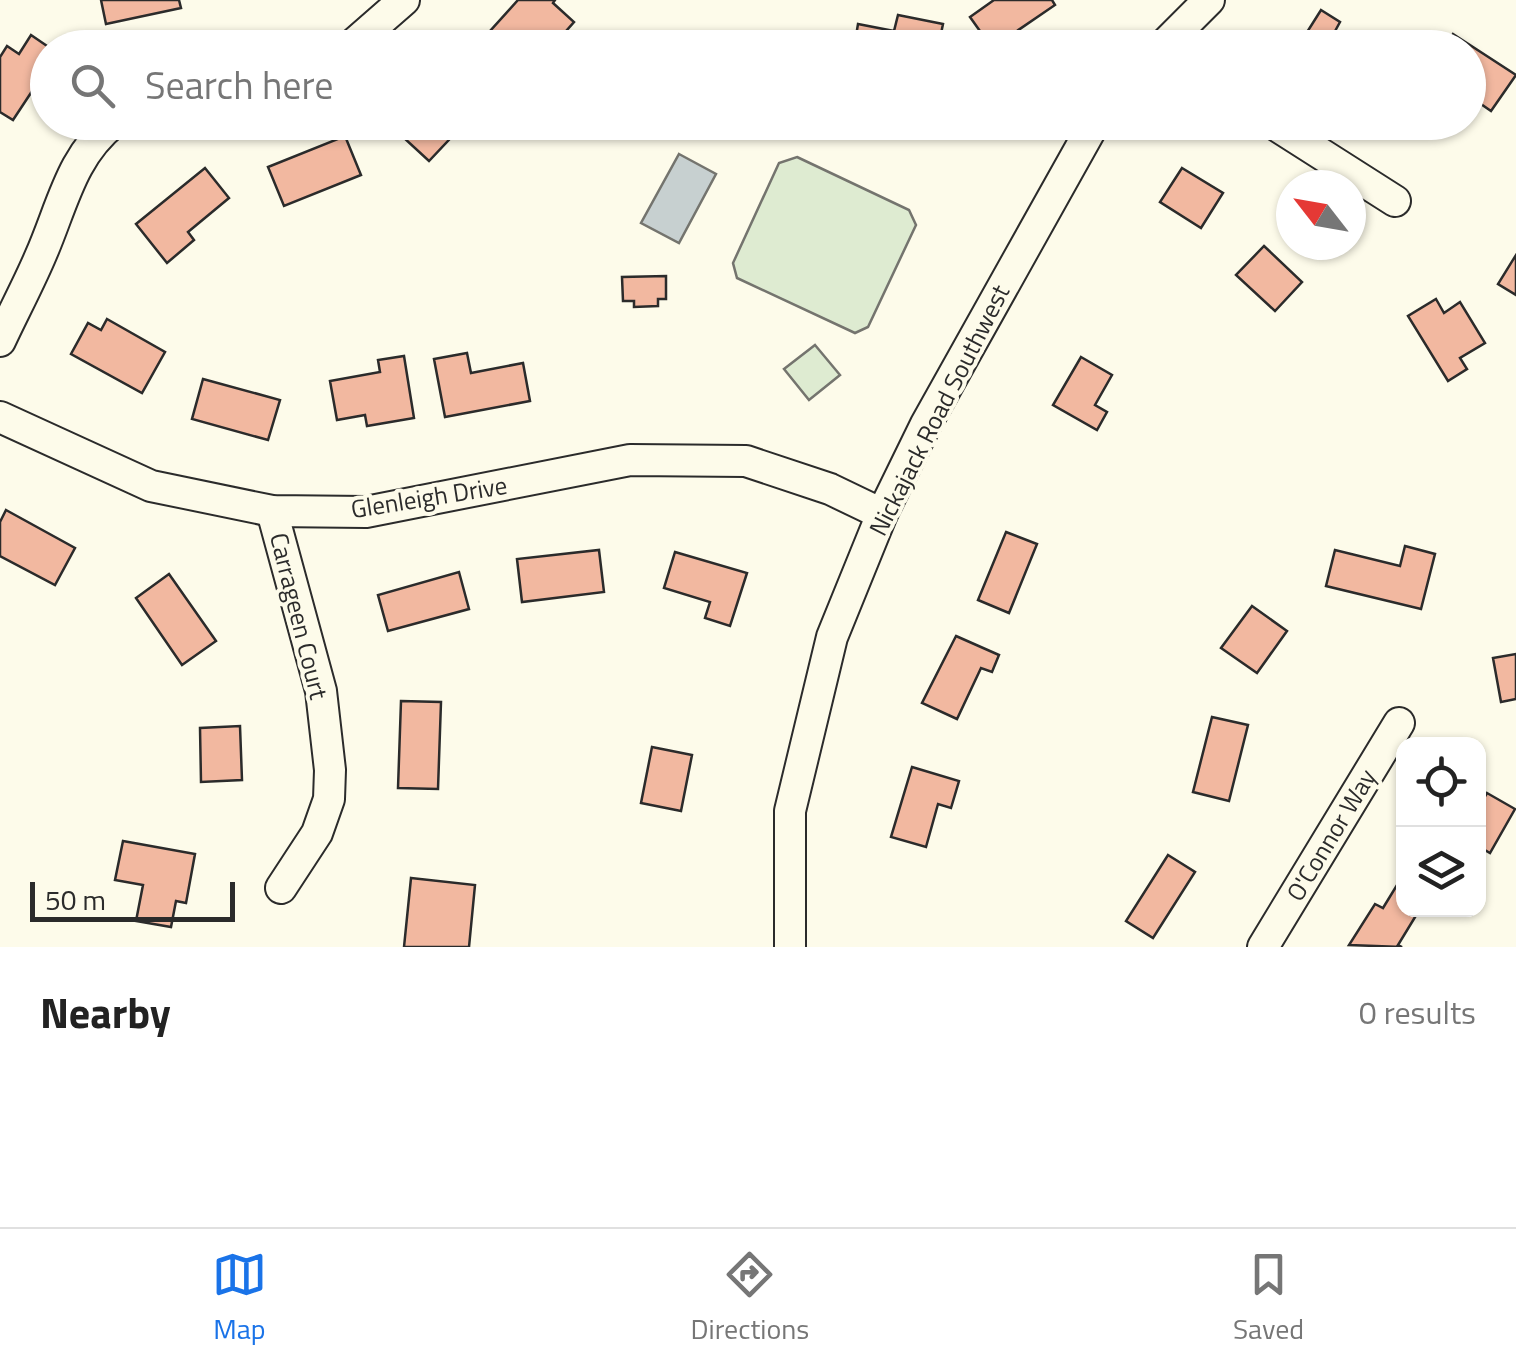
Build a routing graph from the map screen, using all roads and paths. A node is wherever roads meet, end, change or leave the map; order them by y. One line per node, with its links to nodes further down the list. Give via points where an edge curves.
1 (404, 0): 3 (street)
2 (1208, 0): 4 (street)
3 (369, 30)
4 (1179, 30)
5 (94, 140): 9 (street, via 73,171)
6 (1085, 140): 12 (street, Nickajack Road Southwest)
7 (1299, 140): 8 (street)
8 (1395, 201)
9 (0, 341)
10 (0, 417): 11 (street, Glenleigh Drive, via 152,486)
11 (272, 511): 12 (street, Glenleigh Drive, via 366,512 630,460 746,461); 14 (street, Carrageen Court, via 321,691 330,770 317,833)
12 (882, 514): 15 (street, Nickajack Road Southwest, via 832,637 790,811)
13 (1399, 723): 16 (street, O'Connor Way)
14 (281, 888)
15 (790, 947)
16 (1263, 947)

